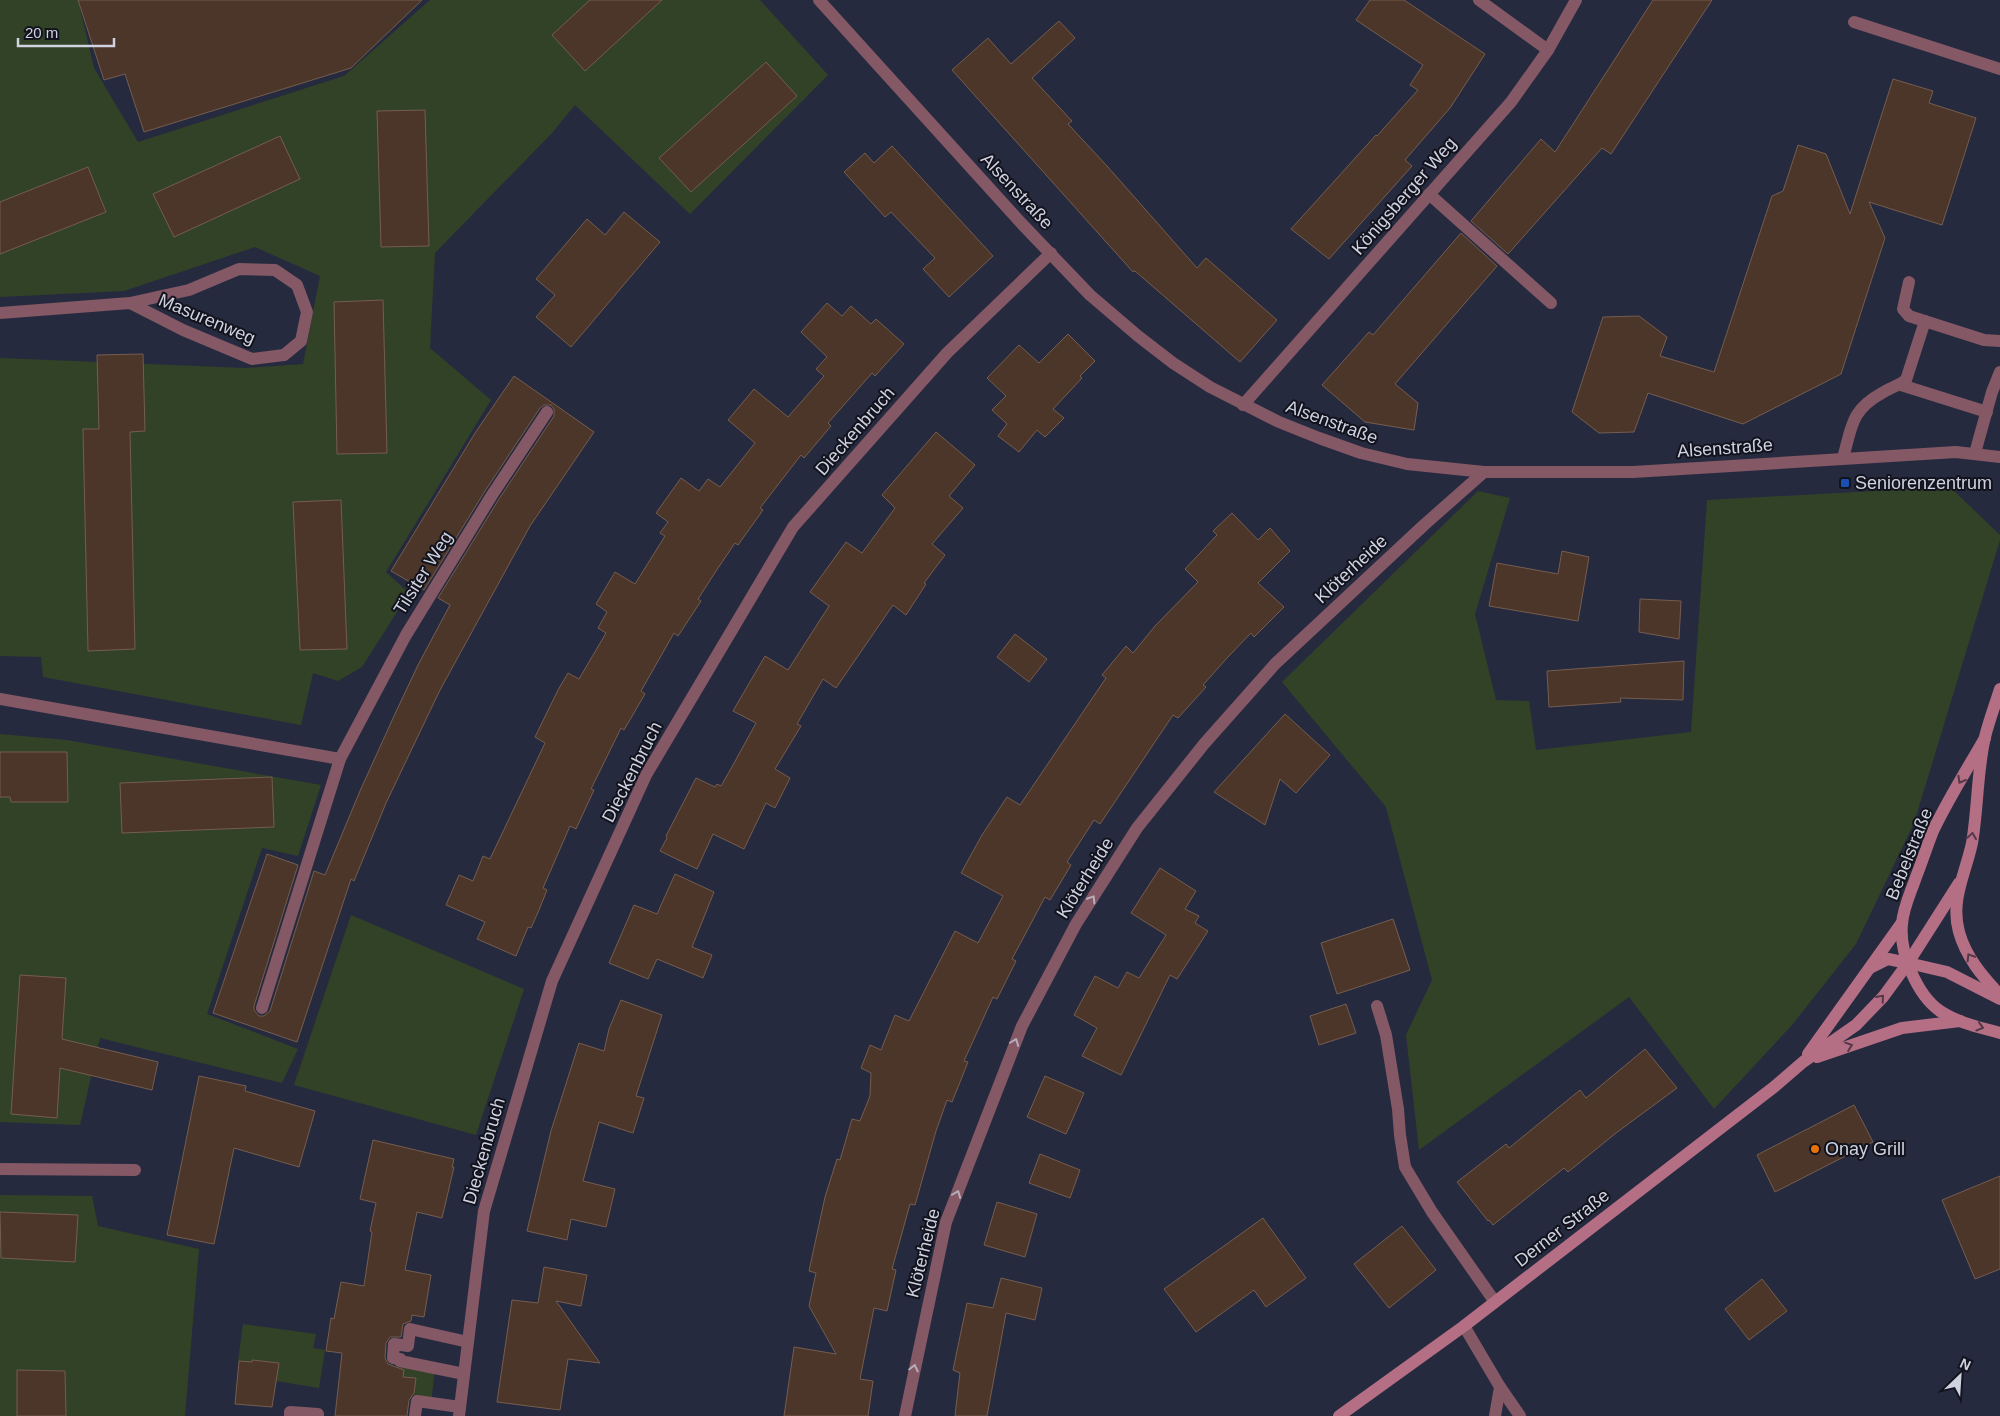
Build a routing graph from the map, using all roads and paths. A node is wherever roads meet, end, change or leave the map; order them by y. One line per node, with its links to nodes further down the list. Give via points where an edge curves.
1 (819, 0): 8 (street, Alsenstraße)
2 (1479, 0): 5 (street)
3 (1576, 0): 5 (street, Königsberger Weg)
4 (1854, 22): 6 (street)
5 (1548, 50): 7 (street, Königsberger Weg, via 1511,102)
6 (2000, 70)
7 (1429, 194): 11 (street); 17 (street, Königsberger Weg)
8 (1051, 253): 17 (street, Alsenstraße, via 1090,295 1138,336 1173,363); 43 (street, Dieckenbruch, via 947,353 793,527 646,775 552,981 484,1211)
9 (1909, 282): 13 (street, via 1903,309 1909,316)
10 (130, 303): 10 (street, Masurenweg, via 189,290 239,269 275,270 297,285 307,312 301,341 284,355 252,359 165,322); 12 (street, Masurenweg)
11 (1551, 303)
12 (0, 313)
13 (1925, 321): 14 (street, via 1984,340); 16 (street, via 1906,380)
14 (2000, 341)
15 (2000, 372): 19 (street)
16 (1900, 385): 19 (street); 22 (street, via 1866,402 1855,414)
17 (1243, 405): 23 (street, Alsenstraße, via 1361,453 1407,464)
18 (547, 412): 27 (street, Tilsiter Weg, via 406,635)
19 (1987, 412): 20 (street)
20 (1976, 453): 21 (street, Alsenstraße); 22 (street, Alsenstraße)
21 (2000, 457)
22 (1843, 458): 23 (street, Alsenstraße, via 1633,472)
23 (1484, 472): 50 (street, Klöterheide, one-way to 23, via 946,1222 1022,1026 1076,924 1137,828 1204,744 1275,664)
24 (2000, 689): 26 (street, Bebelstraße)
25 (0, 699): 27 (street)
26 (1985, 738): 28 (street, Bebelstraße, one-way to 26, via 1972,843); 29 (street, Bebelstraße, one-way to 29, via 1934,830)
27 (340, 760): 35 (street, Tilsiter Weg)
28 (1959, 883): 30 (street, Derner Straße); 32 (street, one-way to 28, via 1967,954 1958,930)
29 (1902, 924): 30 (street, Bebelstraße); 31 (street, Derner Straße)
30 (1908, 962): 31 (street, via 1888,959); 33 (street, via 1947,972); 36 (street, Bebelstraße, via 1924,996 1939,1010); 38 (street, Derner Straße, one-way to 30, via 1856,1025 1883,997)
31 (1872, 967): 38 (street, Derner Straße)
32 (2000, 995)
33 (2000, 998)
34 (1377, 1006): 41 (street, via 1386,1035 1405,1167)
35 (262, 1008)
36 (1960, 1021): 37 (street, one-way to 37); 38 (street, Derner Straße, one-way to 36, via 1902,1028)
37 (2000, 1033)
38 (1803, 1062): 41 (street, Derner Straße)
39 (0, 1169): 40 (street)
40 (135, 1170)
41 (1495, 1302): 42 (street, Derner Straße)
42 (1464, 1326): 45 (street); 51 (street, Derner Straße)
43 (468, 1342): 44 (street, Dieckenbruch); 44 (street, via 410,1330 408,1346 394,1344 393,1358 400,1359 400,1362)
44 (464, 1374): 46 (street, Dieckenbruch)
45 (1500, 1387): 52 (street); 53 (street)
46 (460, 1412): 49 (street, via 417,1401)
47 (290, 1416): 48 (street, via 290,1412)
48 (318, 1416)
49 (416, 1416)
50 (904, 1416)
51 (1339, 1416)
52 (1495, 1416)
53 (1520, 1416)

